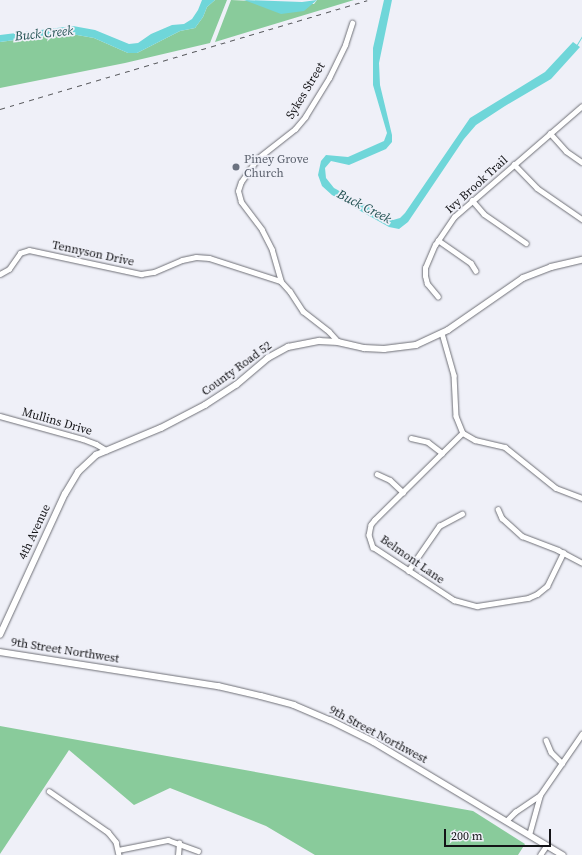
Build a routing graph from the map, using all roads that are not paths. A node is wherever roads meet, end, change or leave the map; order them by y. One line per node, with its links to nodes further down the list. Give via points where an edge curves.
1 (352, 23): 13 (street, Sykes Street, via 345,45 329,78 305,116 294,129 260,155 239,188 240,199 262,230 274,255)
2 (582, 106): 3 (street, Ivy Brook Trail)
3 (550, 133): 4 (street, via 563,149); 5 (street, Ivy Brook Trail)
4 (582, 162)
5 (514, 164): 6 (street, Ivy Brook Trail); 7 (street, via 536,188)
6 (472, 200): 8 (street, Ivy Brook Trail, via 457,214); 9 (street, via 484,214)
7 (582, 219)
8 (438, 240): 11 (street, via 471,263); 14 (street, Ivy Brook Trail, via 424,271 427,284)
9 (526, 243)
10 (582, 260): 15 (street, County Road 52, via 551,267 523,278)
11 (476, 271)
12 (0, 274): 13 (street, Tennyson Drive, via 9,269 20,253 29,250 141,274 154,272 182,260 208,258)
13 (280, 282): 16 (street, via 303,312)
14 (438, 297)
15 (442, 334): 16 (street, County Road 52, via 416,345 395,349 364,348); 18 (street, via 454,375 456,416)
16 (338, 342): 20 (street, County Road 52, via 306,343 281,350 205,405 151,432)
17 (0, 416): 20 (street, Mullins Drive, via 87,440)
18 (463, 433): 21 (street, Belmont Lane); 24 (street, via 475,440 505,447 556,488)
19 (412, 438): 21 (street, via 428,442)
20 (106, 450): 30 (street, 4th Avenue, via 90,460 72,481)
21 (442, 453): 23 (street, Belmont Lane)
22 (377, 474): 23 (street, via 393,482)
23 (402, 492): 29 (street, Belmont Lane, via 373,522 369,535 371,544 376,549)
24 (582, 498)
25 (498, 510): 27 (street, via 502,518 522,536)
26 (462, 514): 29 (street, via 439,526)
27 (563, 553): 28 (street); 29 (street, Belmont Lane, via 547,586 541,592 528,598 485,606 454,600)
28 (582, 563)
29 (408, 571)
30 (0, 635)
31 (0, 652): 37 (street, 9th Street Northwest, via 218,686 294,706 352,730)
32 (582, 734): 34 (street)
33 (546, 740): 34 (street, via 551,752)
34 (562, 763): 36 (street)
35 (48, 791): 41 (street, via 108,832 114,838)
36 (540, 795): 37 (street); 38 (street)
37 (506, 821): 38 (street, 9th Street Northwest)
38 (529, 835): 40 (street, 9th Street Northwest)
39 (180, 843): 41 (street, via 165,840); 42 (street); 43 (street)
40 (546, 846): 44 (street); 45 (street, 9th Street Northwest)
41 (119, 852)
42 (198, 852)
43 (178, 855)
44 (540, 855)
45 (563, 855)

